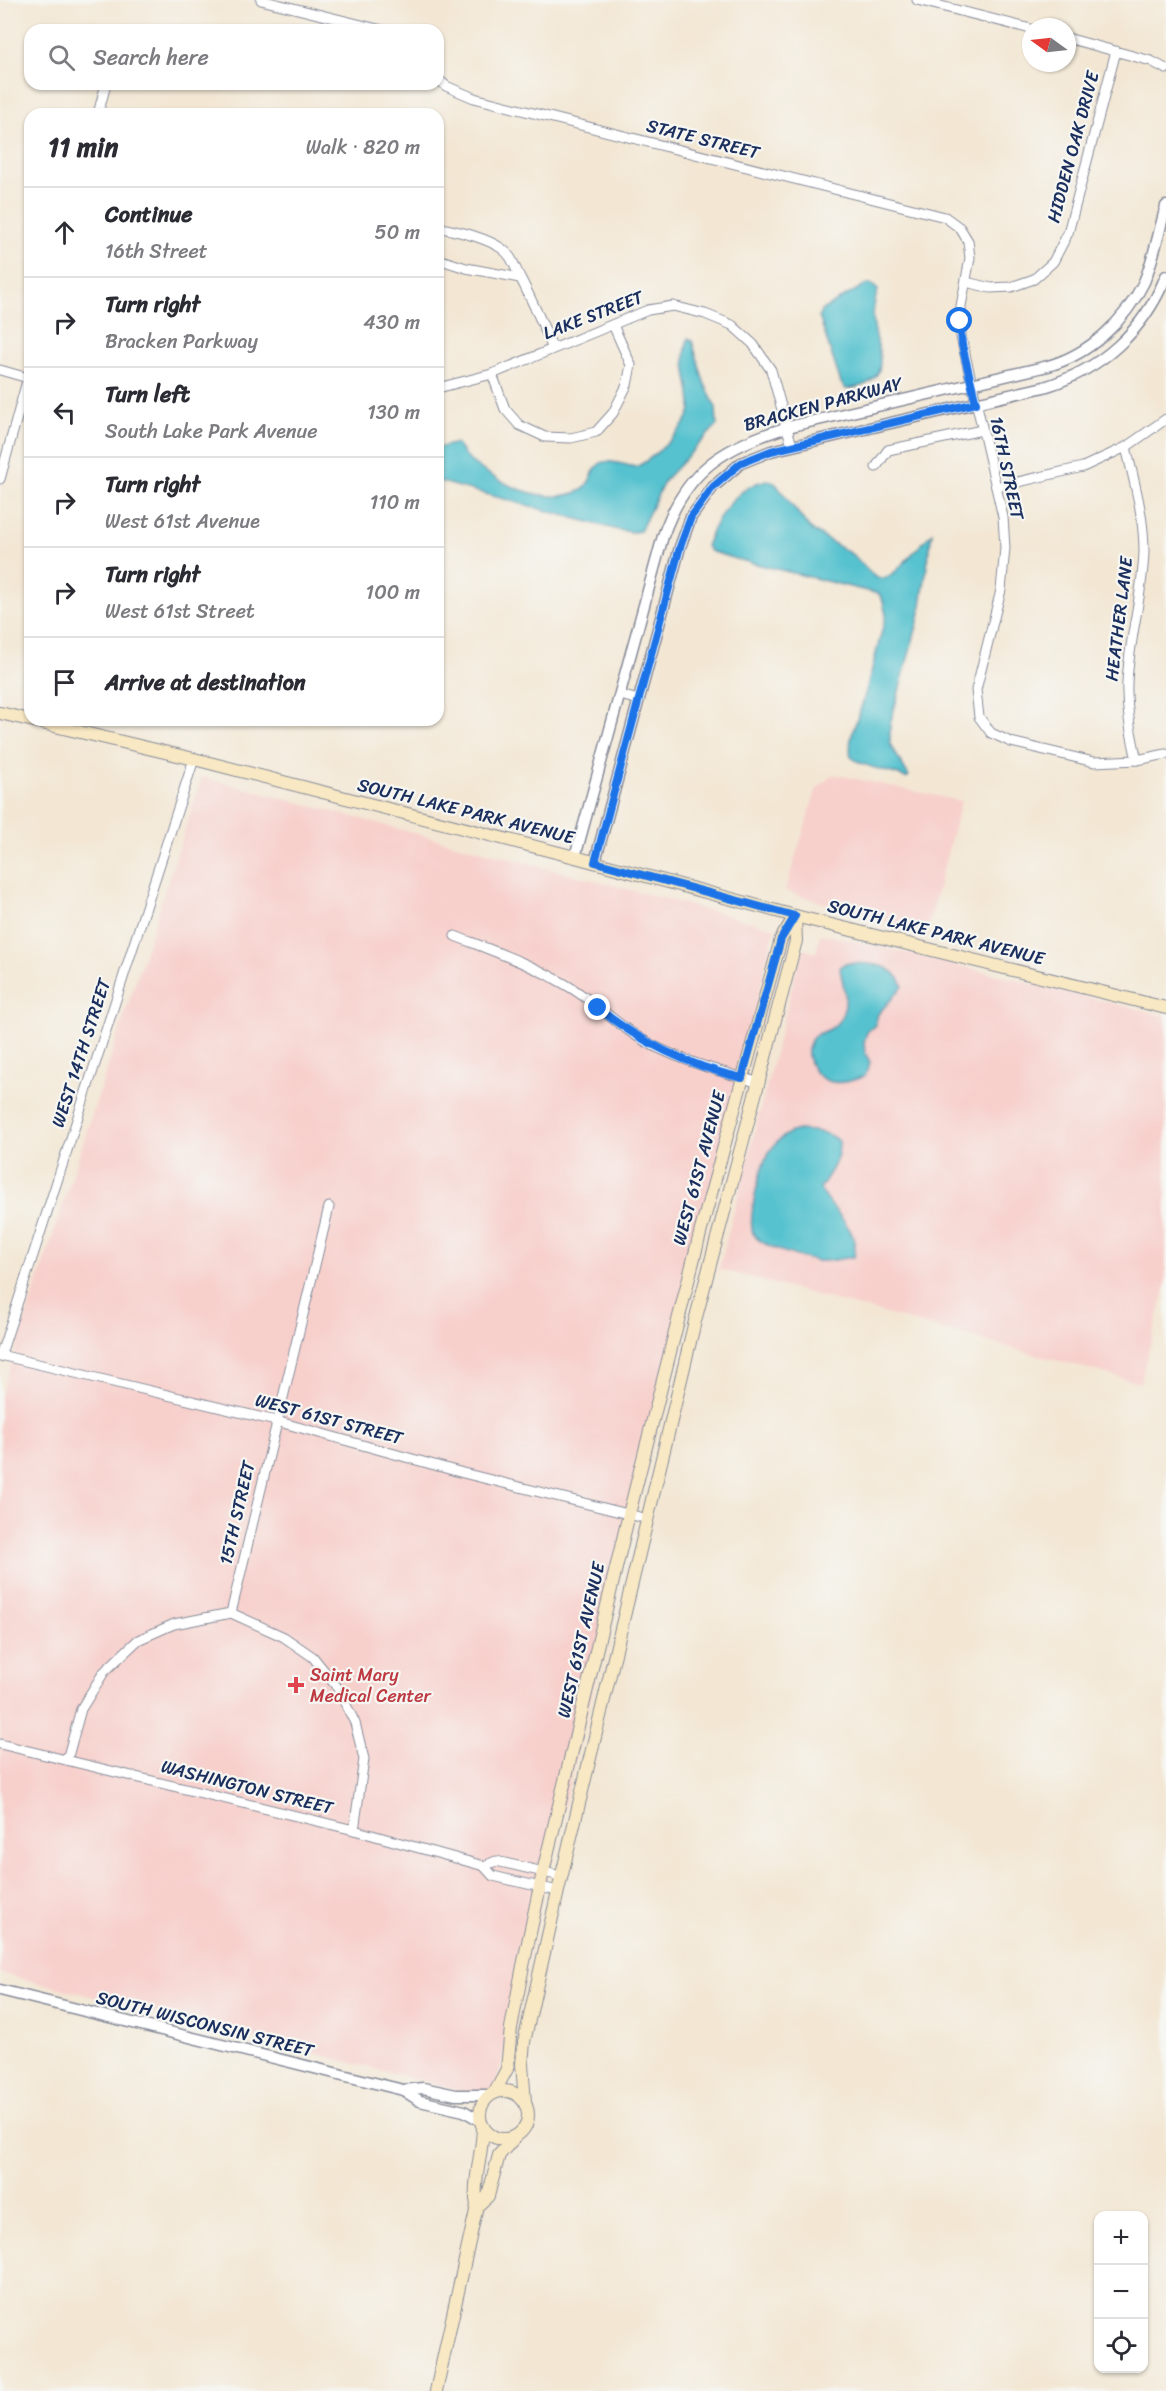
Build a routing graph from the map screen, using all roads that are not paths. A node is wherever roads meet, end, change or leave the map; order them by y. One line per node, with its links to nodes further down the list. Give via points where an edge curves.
1 (261, 0): 3 (street)
2 (917, 0): 4 (street)
3 (358, 24)
4 (1022, 26)
5 (1076, 40): 6 (street)
6 (1116, 51): 7 (street); 17 (street, HIDDEN OAK DRIVE, via 1068,233 1053,262 1034,279 1011,287 991,288)
7 (1166, 69)
8 (444, 84): 12 (street, STATE STREET, via 474,98 945,217)
9 (104, 90): 10 (street)
10 (100, 108)
11 (1166, 206): 23 (street, BRACKEN PARKWAY, via 1144,281 1107,332 1059,363)
12 (960, 228): 17 (street, 16TH STREET, via 968,242 970,258)
13 (444, 229): 16 (street, via 503,249 513,259)
14 (444, 261): 16 (street)
15 (1166, 276): 26 (street, BRACKEN PARKWAY, via 1150,309 1134,330 1095,365 1058,383)
16 (520, 278): 19 (street)
17 (966, 282): 23 (street, 16TH STREET, via 960,329)
18 (613, 325): 19 (street, LAKE STREET); 22 (street, via 631,365 614,413 596,432 571,438 545,437 519,425 505,410); 28 (street, LAKE STREET, via 648,310 673,306 732,325 753,344 771,370)
19 (552, 347): 22 (street, LAKE STREET)
20 (0, 370): 21 (street)
21 (24, 373)
22 (492, 374): 24 (street, LAKE STREET)
23 (972, 384): 26 (street, 16TH STREET); 28 (street, BRACKEN PARKWAY)
24 (444, 386)
25 (24, 392): 33 (street)
26 (976, 403): 29 (street, 16TH STREET); 30 (street, BRACKEN PARKWAY)
27 (1166, 419): 31 (street)
28 (788, 427): 30 (street, LAKE STREET); 35 (street, BRACKEN PARKWAY, via 748,440 722,455 699,474 675,507 663,536)
29 (982, 430): 32 (street, via 888,450); 34 (street, 16TH STREET)
30 (792, 446): 36 (street, BRACKEN PARKWAY, via 741,463 713,487 691,517)
31 (1126, 447): 34 (street, via 1083,467); 42 (street, HEATHER LANE, via 1140,506 1144,550 1128,682 1128,714)
32 (876, 467)
33 (0, 479)
34 (996, 487): 42 (street, 16TH STREET, via 1005,548 1000,590 976,690 979,717 991,733 1011,742 1094,762)
35 (620, 695): 36 (street); 43 (street, BRACKEN PARKWAY)
36 (639, 700): 44 (street, BRACKEN PARKWAY)
37 (0, 713): 38 (main road, SOUTH LAKE PARK AVENUE)
38 (24, 719)
39 (55, 726): 41 (main road, SOUTH LAKE PARK AVENUE)
40 (1166, 754): 42 (street)
41 (194, 759): 43 (main road, SOUTH LAKE PARK AVENUE); 51 (street, WEST 14TH STREET)
42 (1137, 760)
43 (575, 857): 44 (main road, SOUTH LAKE PARK AVENUE)
44 (595, 862): 45 (main road, SOUTH LAKE PARK AVENUE)
45 (795, 916): 47 (main road, SOUTH LAKE PARK AVENUE); 48 (main road, WEST 61ST AVENUE, via 781,939); 49 (main road, WEST 61ST AVENUE, via 796,941)
46 (456, 936): 48 (street, via 533,966 655,1047)
47 (1166, 1008)
48 (742, 1078): 49 (street); 53 (main road, WEST 61ST AVENUE)
49 (760, 1083): 54 (main road, WEST 61ST AVENUE, via 695,1321)
50 (329, 1207): 52 (street, 15TH STREET)
51 (0, 1355): 52 (street, WEST 61ST STREET)
52 (276, 1421): 53 (street, WEST 61ST STREET); 55 (street, 15TH STREET)
53 (629, 1515): 54 (street, WEST 61ST STREET); 60 (main road, WEST 61ST AVENUE)
54 (648, 1519): 61 (main road, WEST 61ST AVENUE)
55 (231, 1613): 57 (street, via 174,1624 138,1640 104,1672 81,1709); 58 (street, via 284,1636 313,1658 337,1687 355,1723 364,1759)
56 (0, 1744): 57 (street, WASHINGTON STREET)
57 (68, 1760): 58 (street, WASHINGTON STREET)
58 (354, 1830): 59 (street, WASHINGTON STREET)
59 (484, 1866): 60 (street, WASHINGTON STREET, via 496,1861); 62 (street, WASHINGTON STREET, via 493,1876)
60 (543, 1872): 61 (street, WASHINGTON STREET); 62 (main road, WEST 61ST AVENUE)
61 (561, 1876): 63 (main road, WEST 61ST AVENUE)
62 (540, 1887): 63 (street, WASHINGTON STREET); 66 (main road, WEST 61ST AVENUE, via 507,2069)
63 (558, 1891): 67 (main road, WEST 61ST AVENUE, via 524,2042)
64 (0, 1990): 65 (street, SOUTH WISCONSIN STREET)
65 (403, 2090): 66 (street, SOUTH WISCONSIN STREET); 68 (street, SOUTH WISCONSIN STREET, via 420,2101 464,2111)
66 (492, 2094): 67 (main road, via 513,2092); 68 (main road, via 481,2108)
67 (525, 2102): 69 (main road, via 528,2117 522,2132)
68 (482, 2123): 69 (main road, via 492,2136); 70 (main road)
69 (515, 2137): 70 (main road, via 499,2155 488,2196)
70 (477, 2206): 71 (main road)
71 (436, 2391)

